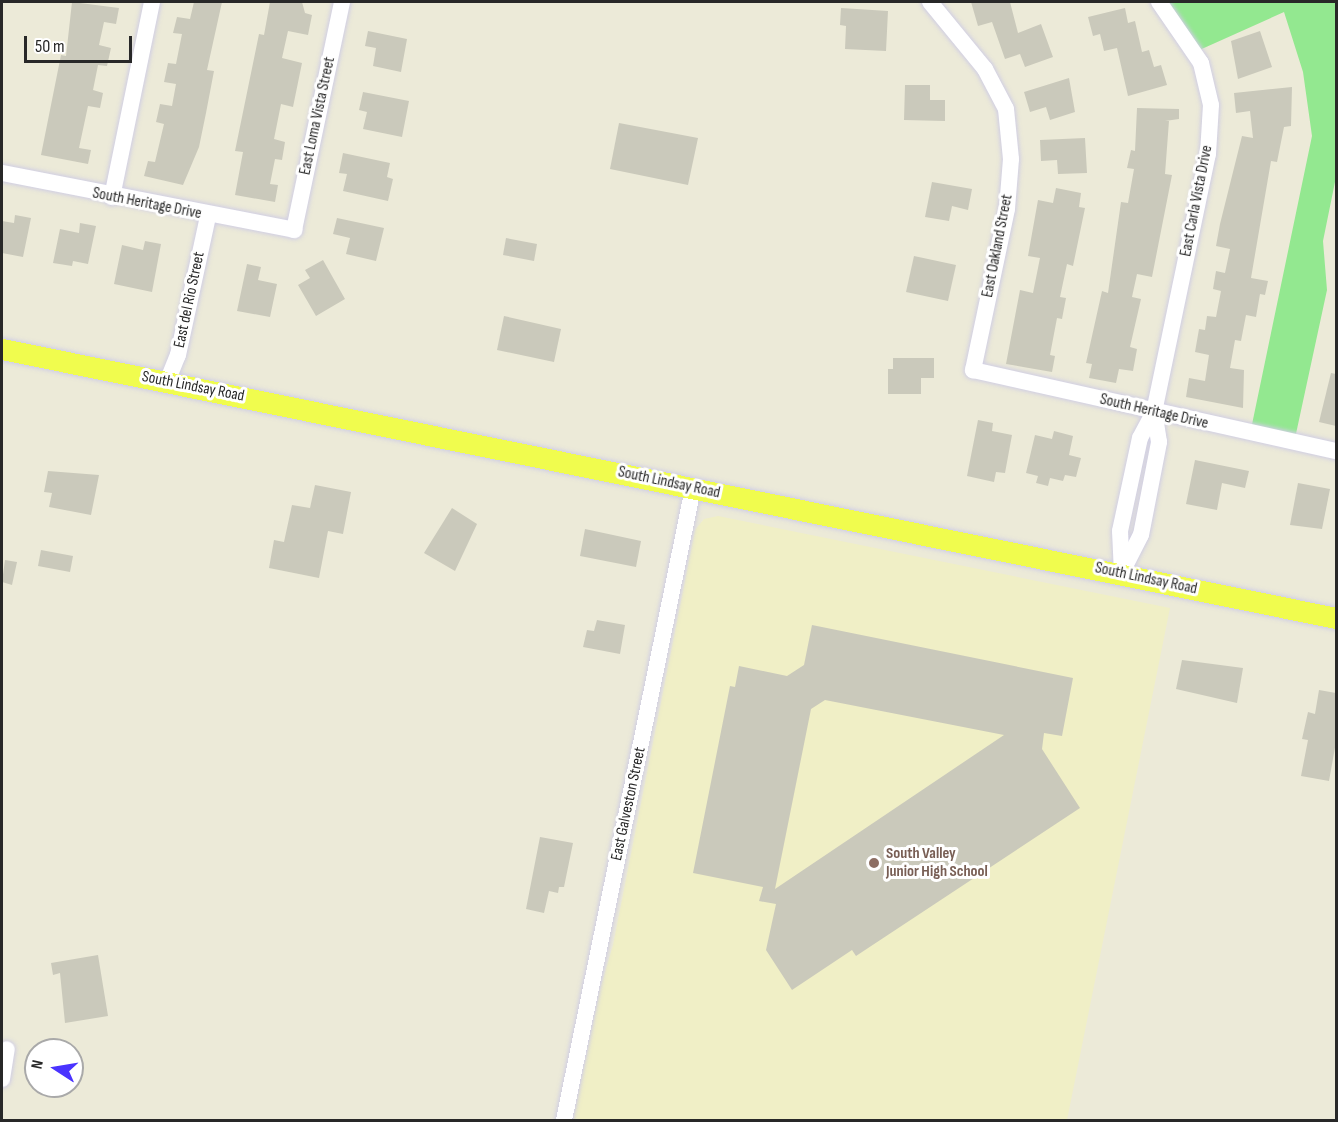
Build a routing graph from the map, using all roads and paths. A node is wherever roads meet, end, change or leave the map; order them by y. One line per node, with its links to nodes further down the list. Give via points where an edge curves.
1 (152, 2): 6 (street)
2 (342, 2): 8 (street, East Loma Vista Street)
3 (930, 2): 10 (street, East Oakland Street, via 985,69 1006,109 1011,159 1007,209)
4 (1160, 2): 12 (street, East Carla Vista Drive, via 1201,63 1211,105 1208,154)
5 (2, 172): 6 (street, South Heritage Drive)
6 (112, 197): 7 (street, South Heritage Drive)
7 (208, 216): 8 (street, South Heritage Drive); 11 (street, East del Rio Street, via 178,355)
8 (294, 230)
9 (2, 349): 11 (main road, South Lindsay Road)
10 (973, 370): 12 (street, South Heritage Drive)
11 (167, 382): 14 (main road, South Lindsay Road)
12 (1154, 412): 13 (street, South Heritage Drive); 15 (street, East Carla Vista Drive, via 1140,438 1120,531)
13 (1336, 451)
14 (693, 488): 15 (main road, South Lindsay Road); 19 (street, East Galveston Street)
15 (1122, 573): 16 (main road, South Lindsay Road)
16 (1336, 618)
17 (7, 1049): 18 (street)
18 (2, 1079)
19 (564, 1120)

